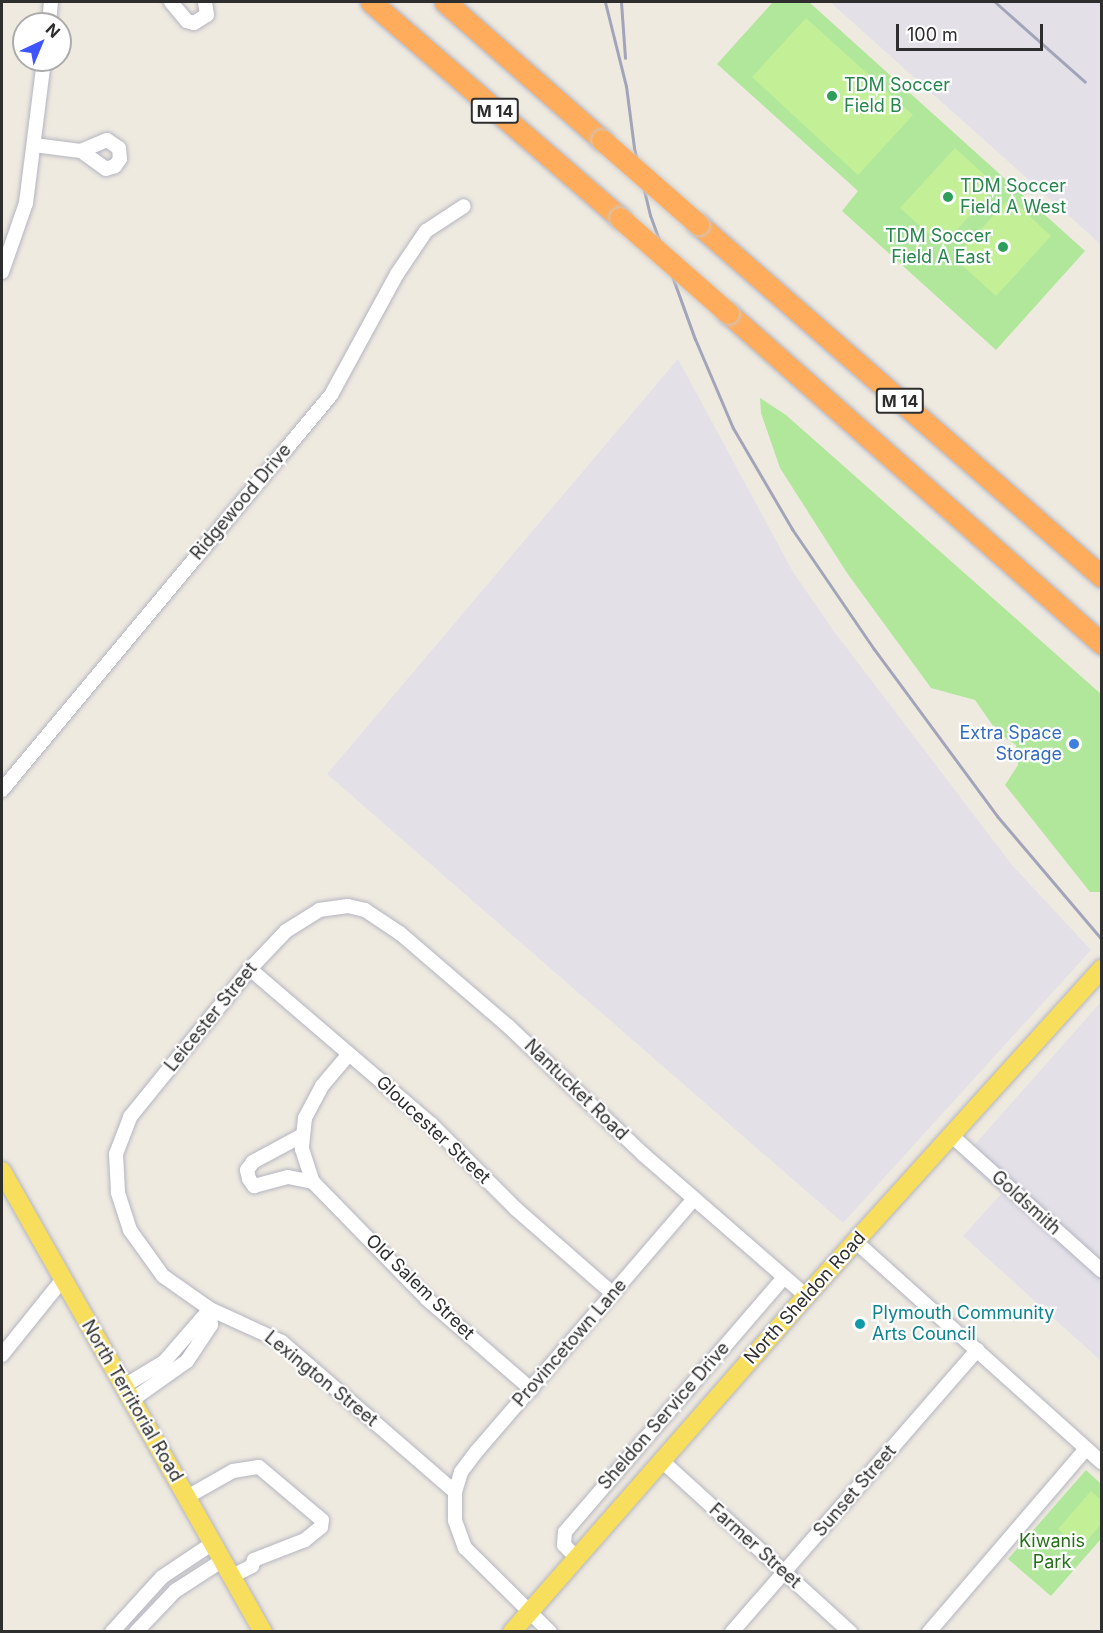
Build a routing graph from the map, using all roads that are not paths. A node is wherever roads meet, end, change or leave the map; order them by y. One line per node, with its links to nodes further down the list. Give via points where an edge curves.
1 (171, 2): 2 (street, via 187,21 195,23 207,15)
2 (205, 2)
3 (371, 2): 11 (highway, M 14, bridge)
4 (445, 2): 10 (highway, M 14, bridge)
5 (43, 72): 6 (street)
6 (34, 145): 7 (street); 9 (street, via 20,226)
7 (81, 151)
8 (464, 206): 12 (street, Ridgewood Drive, via 426,231 397,274 331,395)
9 (2, 272)
10 (1101, 577)
11 (1101, 644)
12 (2, 790)
13 (334, 907): 15 (street, Leicester Street, via 319,910 294,925); 22 (street, Nantucket Road, via 365,910 400,934 508,1026)
14 (1101, 968): 17 (main road, North Sheldon Road)
15 (250, 969): 16 (street, Gloucester Street); 19 (street, Leicester Street, via 130,1117)
16 (349, 1054): 18 (street, via 313,1100); 27 (street, Gloucester Street, via 431,1124 516,1209)
17 (951, 1135): 23 (main road, North Sheldon Road); 24 (street, Goldsmith)
18 (301, 1136): 21 (street, Old Salem Street); 21 (street, via 253,1162 248,1170 249,1179 254,1186 282,1178)
19 (116, 1154): 29 (street, Lexington Street, via 118,1191 130,1230 163,1276)
20 (2, 1171): 26 (main road, North Territorial Road)
21 (313, 1182): 32 (street, Old Salem Street, via 427,1299)
22 (694, 1199): 25 (street, Nantucket Road); 27 (street, Provincetown Lane)
23 (855, 1241): 28 (main road, North Sheldon Road); 30 (street)
24 (1101, 1271)
25 (784, 1277): 28 (street, Nantucket Road); 40 (street, Sheldon Service Drive, via 565,1532 564,1545)
26 (63, 1279): 31 (street); 33 (main road, North Territorial Road)
27 (614, 1294): 32 (street, Provincetown Lane)
28 (806, 1296): 35 (main road, North Sheldon Road)
29 (210, 1309): 33 (street, via 164,1362); 37 (street, Lexington Street, via 282,1342)
30 (977, 1350): 34 (street); 42 (street, Sunset Street)
31 (2, 1355)
32 (531, 1389): 37 (street, Provincetown Lane, via 471,1458 461,1472)
33 (128, 1393): 38 (main road, North Territorial Road)
34 (1086, 1449): 36 (street); 53 (street)
35 (661, 1460): 40 (main road, North Sheldon Road); 42 (street, Farmer Street)
36 (1101, 1463)
37 (455, 1492): 45 (street, via 455,1520 465,1548)
38 (187, 1497): 39 (main road, North Territorial Road); 41 (street, via 233,1471 259,1467 322,1520 321,1527 305,1540 254,1560 248,1557)
39 (213, 1543): 41 (main road, North Territorial Road); 43 (street, via 162,1577)
40 (576, 1557): 45 (main road, North Sheldon Road)
41 (227, 1568): 44 (street, via 175,1591); 48 (main road, North Territorial Road)
42 (784, 1572): 51 (street, Sunset Street); 52 (street, Farmer Street)
43 (143, 1598): 44 (street); 46 (street)
44 (156, 1610): 47 (street)
45 (530, 1611): 49 (main road, North Sheldon Road); 50 (street)
46 (112, 1632)
47 (136, 1632)
48 (263, 1632)
49 (512, 1632)
50 (550, 1632)
51 (732, 1632)
52 (850, 1632)
53 (929, 1632)

